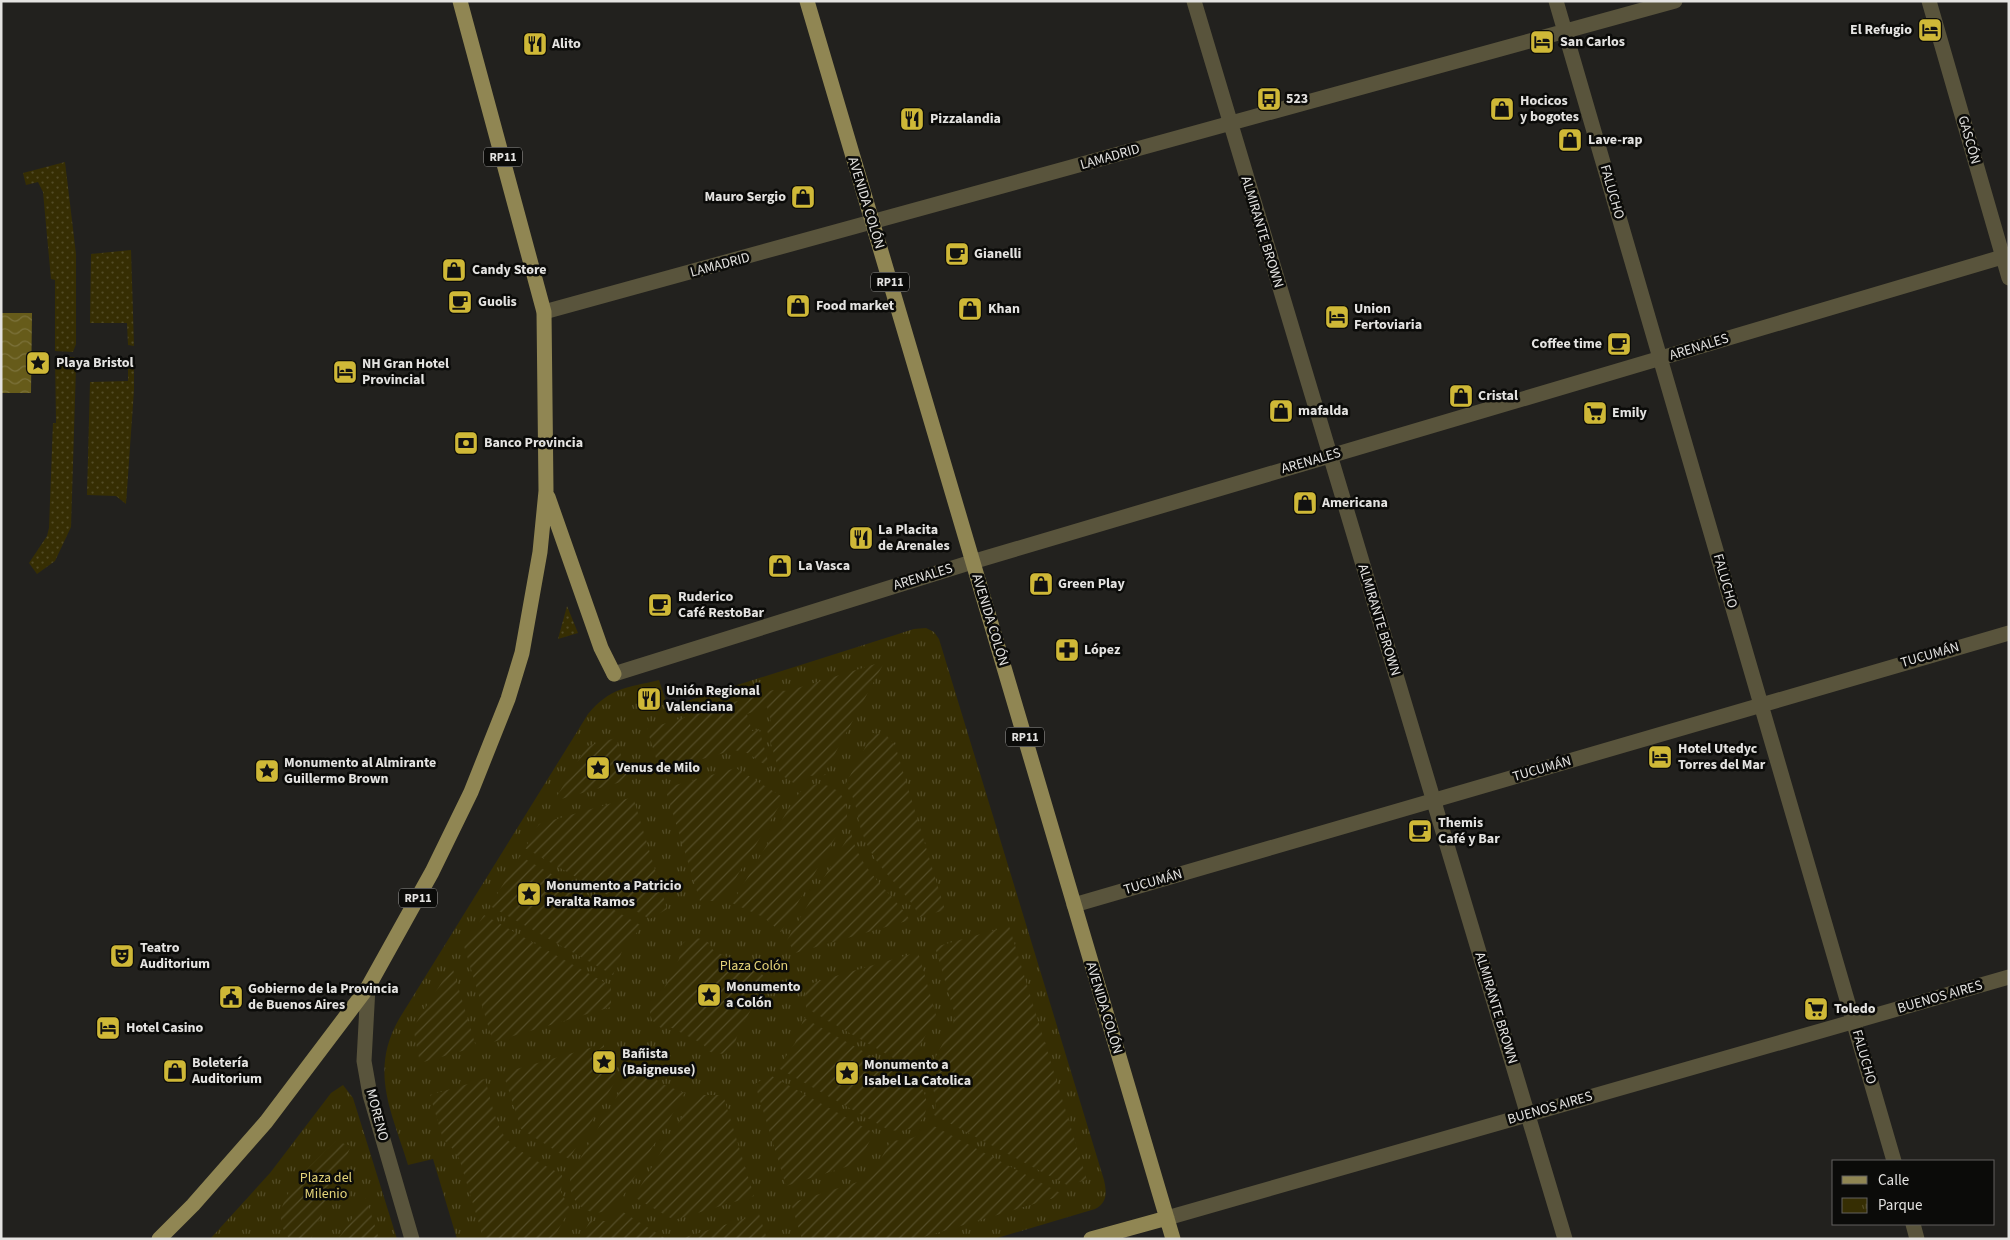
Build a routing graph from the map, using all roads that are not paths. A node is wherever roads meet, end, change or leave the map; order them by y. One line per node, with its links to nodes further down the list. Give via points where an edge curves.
1 (460, 1): 12 (main road, RP11)
2 (807, 1): 9 (main road, AVENIDA COLÓN / RP11)
3 (1194, 1): 8 (street, ALMIRANTE BROWN)
4 (1556, 1): 7 (street, FALUCHO)
5 (1676, 1): 7 (street, LAMADRID)
6 (1929, 1): 10 (street, GASCÓN)
7 (1566, 31): 8 (street, LAMADRID); 13 (street, FALUCHO)
8 (1229, 123): 9 (street, LAMADRID); 14 (street, ALMIRANTE BROWN)
9 (873, 224): 12 (street, LAMADRID); 16 (main road, AVENIDA COLÓN / RP11)
10 (2006, 256): 11 (street, GASCÓN); 13 (street, ARENALES)
11 (2009, 278)
12 (544, 312): 15 (main road, RP11)
13 (1660, 359): 14 (street, ARENALES); 19 (street, FALUCHO)
14 (1329, 456): 16 (street, ARENALES); 20 (street, ALMIRANTE BROWN)
15 (546, 491): 18 (main road, RP11, via 601,648); 23 (main road, RP11, via 540,552 522,653 508,699 454,830)
16 (972, 562): 18 (street, ARENALES); 21 (main road, AVENIDA COLÓN / RP11)
17 (2009, 633): 19 (street, TUCUMÁN)
18 (614, 674)
19 (1761, 705): 20 (street, TUCUMÁN); 24 (street, FALUCHO)
20 (1434, 800): 21 (street, TUCUMÁN); 25 (street, ALMIRANTE BROWN)
21 (1074, 904): 27 (main road, AVENIDA COLÓN / RP11)
22 (2009, 977): 24 (street, BUENOS AIRES)
23 (368, 987): 29 (main road, RP11, via 261,1128); 30 (street, MORENO, via 364,1061 370,1095)
24 (1853, 1022): 25 (street, BUENOS AIRES); 26 (street, FALUCHO)
25 (1528, 1115): 27 (street, BUENOS AIRES); 33 (street, ALMIRANTE BROWN)
26 (1894, 1160)
27 (1167, 1218): 31 (main road, BUENOS AIRES); 32 (main road, AVENIDA COLÓN)
28 (1913, 1225): 34 (street)
29 (159, 1239)
30 (412, 1239)
31 (1091, 1239)
32 (1173, 1239)
33 (1565, 1239)
34 (1917, 1239)

